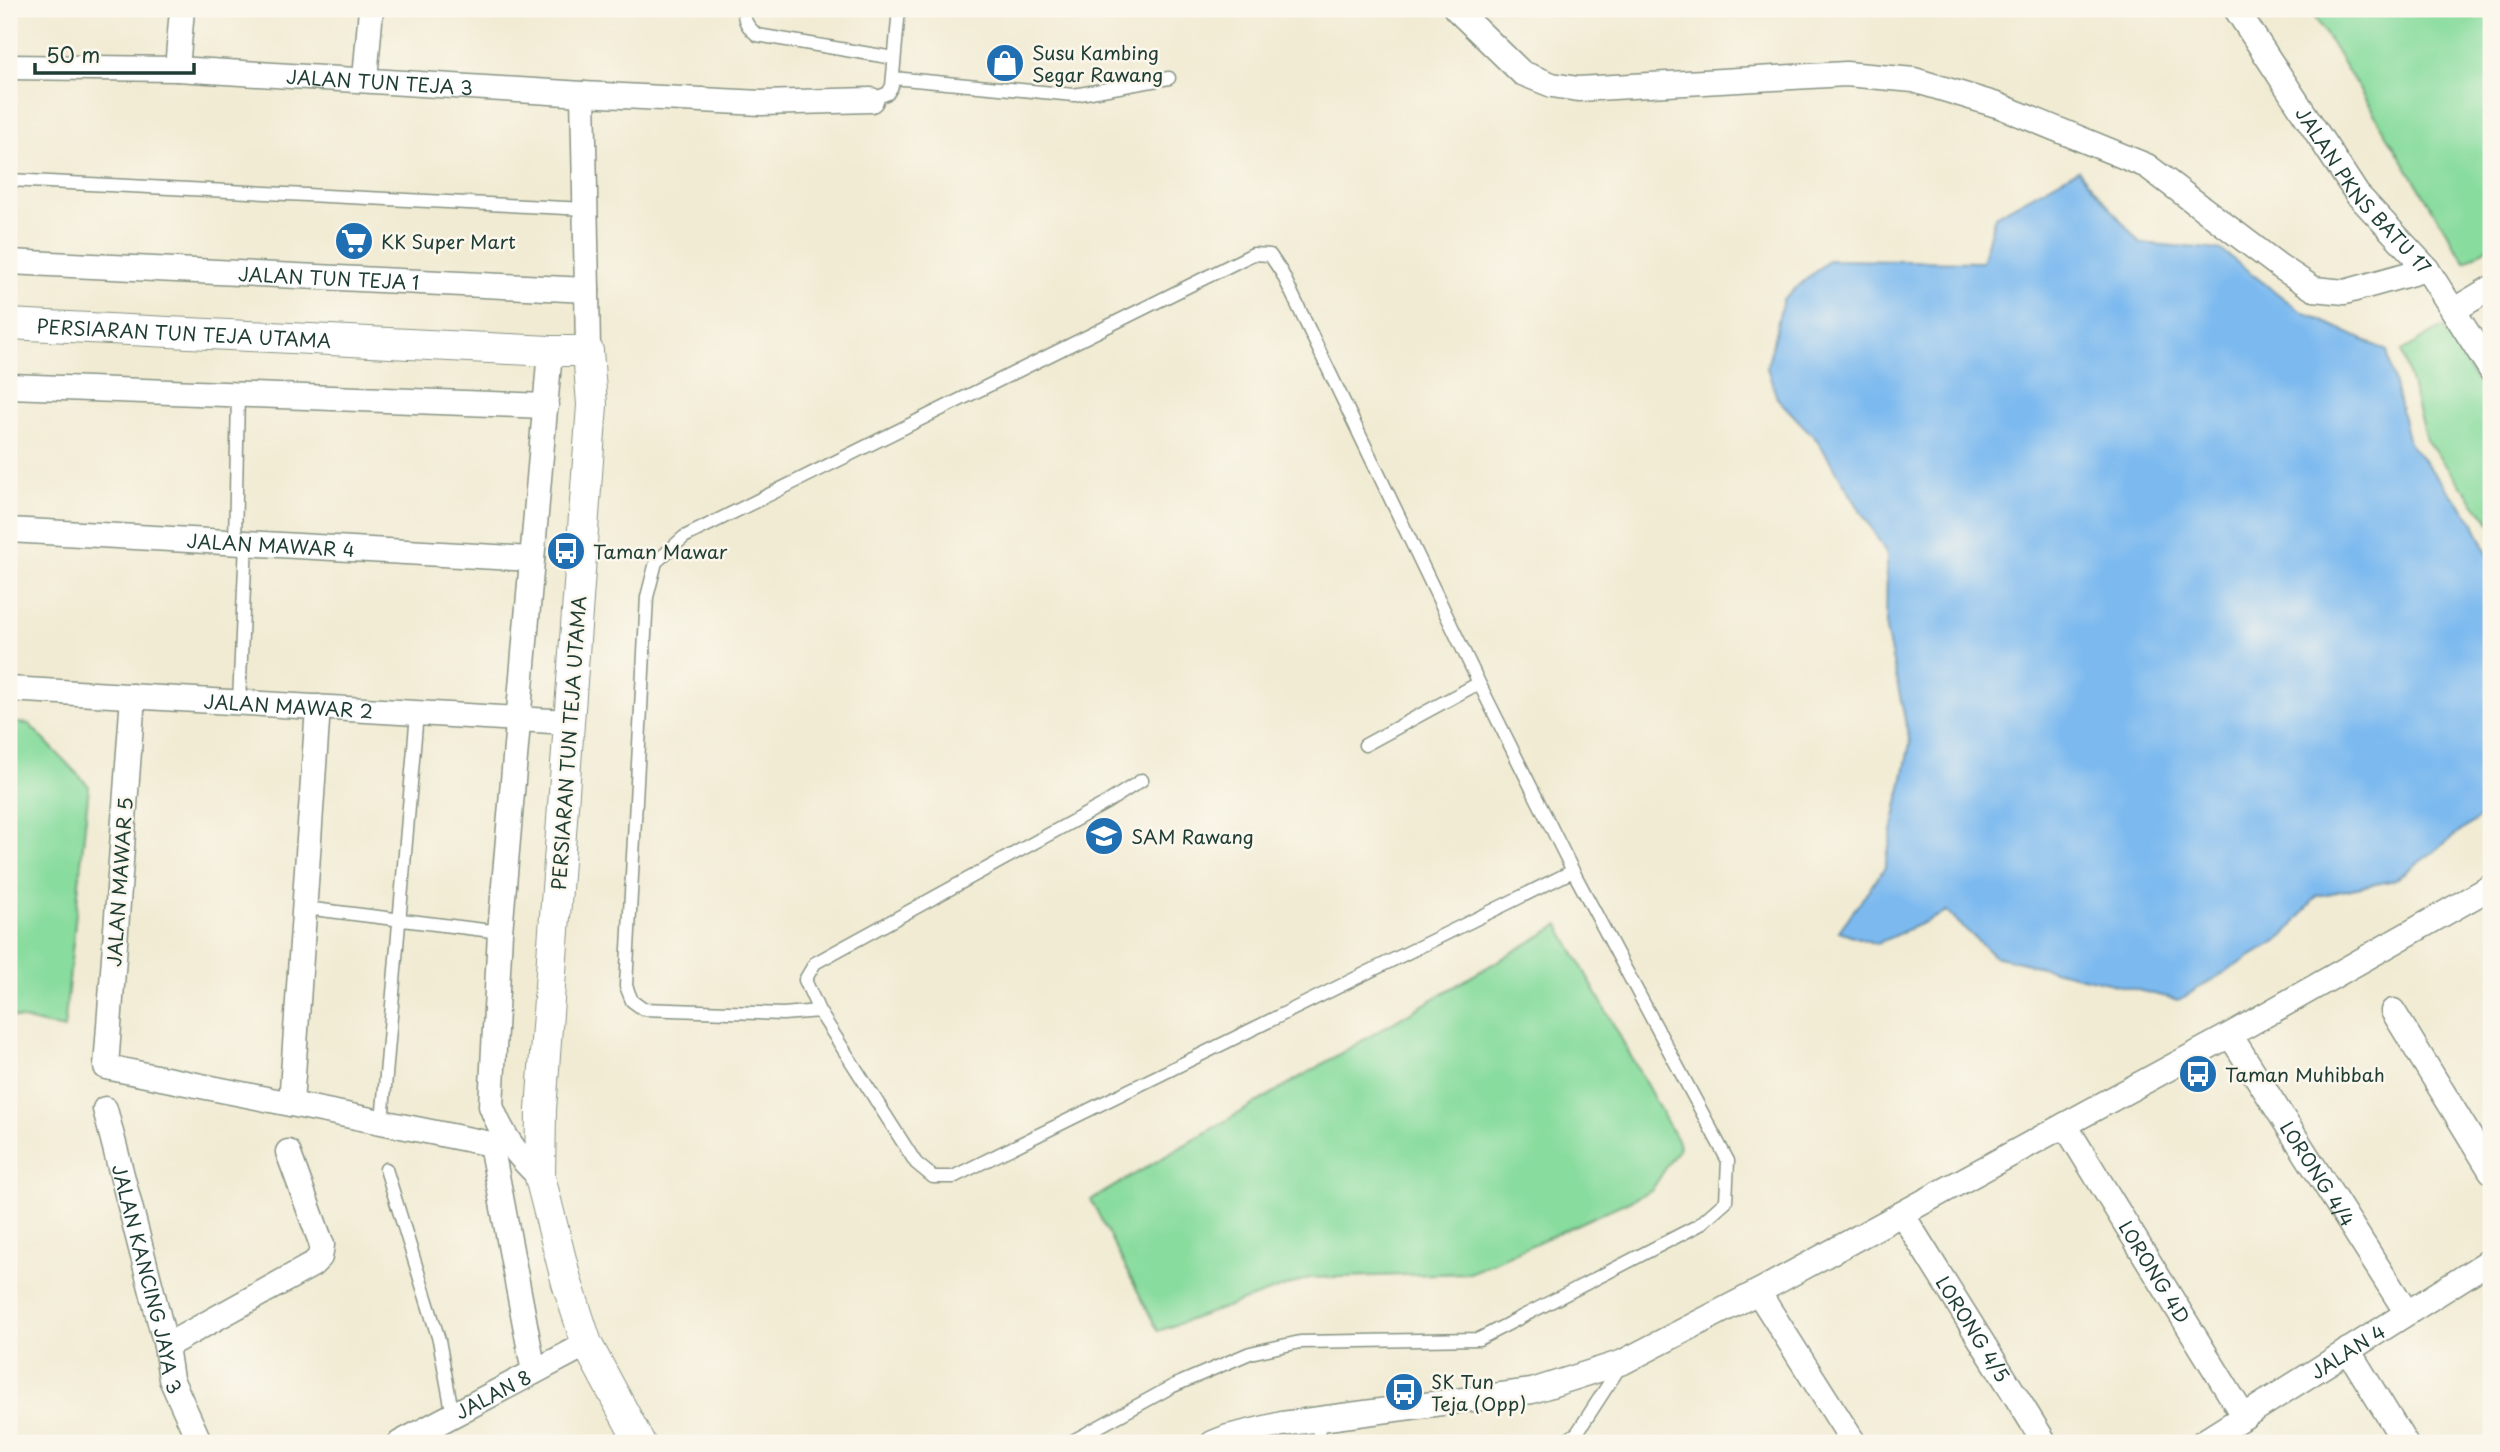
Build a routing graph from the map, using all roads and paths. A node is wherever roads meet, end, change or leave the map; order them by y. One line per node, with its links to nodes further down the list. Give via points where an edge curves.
1 (182, 9): 9 (street)
2 (371, 9): 12 (street)
3 (744, 9): 7 (lane, via 743,18 757,35)
4 (899, 9): 7 (lane)
5 (1456, 9): 18 (street, via 1522,73 1552,85 1578,89 1846,74 1914,80 2000,106 2147,166 2314,289 2345,292)
6 (2236, 9): 18 (street, JALAN PKNS BATU 17, via 2357,194)
7 (894, 58): 10 (lane)
8 (9, 67): 9 (street, JALAN TUN TEJA 3)
9 (177, 69): 12 (street, JALAN TUN TEJA 3)
10 (893, 78): 11 (lane, via 1074,94); 14 (lane, via 888,93)
11 (1169, 78)
12 (365, 79): 13 (street, JALAN TUN TEJA 3)
13 (583, 94): 14 (street, JALAN TUN TEJA 3, via 761,103); 16 (street)
14 (871, 100)
15 (9, 180): 16 (lane)
16 (586, 209): 20 (street)
17 (9, 262): 20 (street, JALAN TUN TEJA 1)
18 (2427, 269): 21 (street, JALAN PKNS BATU 17)
19 (2491, 288): 21 (street)
20 (587, 290): 24 (street)
21 (2454, 310): 25 (street, JALAN PKNS BATU 17)
22 (9, 324): 23 (street, PERSIARAN TUN TEJA UTAMA)
23 (550, 351): 24 (street, PERSIARAN TUN TEJA UTAMA); 28 (street)
24 (589, 351): 39 (street, PERSIARAN TUN TEJA UTAMA, via 592,405)
25 (2491, 370)
26 (9, 386): 27 (street)
27 (238, 395): 28 (street); 30 (lane)
28 (545, 406): 31 (street)
29 (9, 530): 30 (street, JALAN MAWAR 4)
30 (241, 543): 31 (street, JALAN MAWAR 4); 35 (lane)
31 (532, 559): 38 (street)
32 (1479, 683): 40 (lane); 42 (lane); 47 (lane, via 1270,255 1253,254 733,512 684,537 656,562 647,597 626,986 632,1001 643,1009)
33 (9, 689): 34 (street, JALAN MAWAR 2)
34 (133, 696): 35 (street, JALAN MAWAR 2); 50 (street, JALAN MAWAR 5, via 106,1067)
35 (239, 702): 36 (street, JALAN MAWAR 2)
36 (318, 707): 37 (street, JALAN MAWAR 2); 44 (street)
37 (417, 713): 38 (street, JALAN MAWAR 2); 45 (lane)
38 (520, 719): 39 (street, JALAN MAWAR 2); 46 (street)
39 (569, 722): 58 (street, PERSIARAN TUN TEJA UTAMA)
40 (1365, 745)
41 (1142, 780): 47 (lane, via 815,963 805,980)
42 (1573, 871): 47 (lane, via 953,1177 933,1177 916,1163); 75 (lane, via 1728,1161 1726,1200 1699,1225 1479,1339 1300,1342 1250,1353 1173,1386)
43 (2491, 887): 49 (street)
44 (305, 908): 45 (lane); 50 (street)
45 (399, 919): 46 (lane); 52 (lane)
46 (500, 932): 54 (street, via 491,1106)
47 (819, 1011)
48 (2393, 1011): 57 (street)
49 (2230, 1035): 53 (street); 62 (street, LORONG 4/4)
50 (291, 1104): 52 (street)
51 (105, 1109): 64 (street, JALAN KANCING JAYA 3)
52 (382, 1122): 54 (street)
53 (2065, 1125): 59 (street); 69 (street, LORONG 4D)
54 (496, 1137): 58 (street); 67 (street)
55 (288, 1152): 64 (street, via 322,1245 320,1257)
56 (386, 1169): 68 (lane, via 439,1340)
57 (2491, 1171)
58 (540, 1177): 63 (street, PERSIARAN TUN TEJA UTAMA)
59 (1902, 1214): 61 (street); 79 (street, LORONG 4/5)
60 (2491, 1260): 62 (street, JALAN 4)
61 (1758, 1292): 66 (street); 78 (street)
62 (2407, 1313): 65 (street, JALAN 4)
63 (587, 1344): 67 (street, JALAN 8); 74 (street, PERSIARAN TUN TEJA UTAMA)
64 (166, 1346): 73 (street, JALAN KANCING JAYA 3, via 171,1379)
65 (2348, 1350): 69 (street, JALAN 4); 81 (street)
66 (1623, 1362): 70 (street, via 1532,1391); 71 (lane)
67 (534, 1372): 68 (street, JALAN 8)
68 (453, 1416): 72 (street, JALAN 8)
69 (2244, 1417): 80 (street, JALAN 4)
70 (1318, 1432): 76 (street, via 1254,1430)
71 (1579, 1438): 77 (lane)
72 (406, 1442)
73 (200, 1443)
74 (640, 1443)
75 (1069, 1443)
76 (1213, 1443)
77 (1563, 1443)
78 (1854, 1443)
79 (2045, 1443)
80 (2202, 1443)
81 (2404, 1443)

